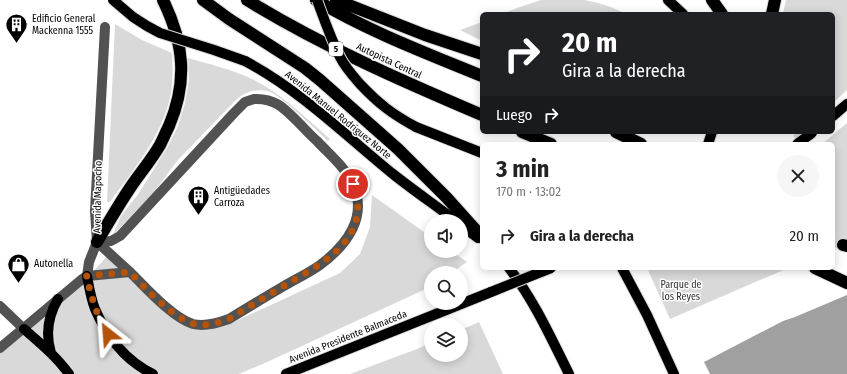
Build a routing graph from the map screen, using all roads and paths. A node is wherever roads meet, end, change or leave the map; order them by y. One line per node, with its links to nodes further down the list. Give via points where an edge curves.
1 (112, 0): 26 (main road, Avenida Manuel Rodríguez Norte, bridge, via 133,17 160,33 245,61 292,90 394,175)
2 (163, 0): 30 (highway, via 175,29 181,57 181,85 174,113 160,145)
3 (203, 0): 28 (highway, via 320,80 398,149)
4 (247, 0): 17 (highway, Autopista Central / 5, via 302,32 362,62)
5 (317, 0): 15 (highway, via 364,26); 25 (main road, bridge, via 346,67 371,95 393,114 416,127)
6 (336, 0): 14 (highway)
7 (668, 0): 10 (main road)
8 (712, 0): 11 (highway)
9 (775, 0): 12 (highway)
10 (681, 12)
11 (721, 12)
12 (772, 12)
13 (105, 27): 30 (street, Avenida Mapocho, via 96,211)
14 (480, 53)
15 (480, 75)
16 (847, 104): 18 (main road)
17 (480, 114)
18 (835, 114)
19 (527, 134): 22 (highway)
20 (620, 134): 23 (highway)
21 (810, 134): 24 (main road, bridge)
22 (546, 142)
23 (637, 142)
24 (800, 142)
25 (480, 152)
26 (447, 214)
27 (468, 230): 29 (main road)
28 (480, 235)
29 (480, 239)
30 (97, 242): 35 (street); 35 (street, via 111,241 120,236 234,113 245,102 254,99 270,101 284,108 343,167 353,184 358,201 358,214 352,231 341,247 319,266 229,319 202,325 186,321 169,309); 36 (street, Avenida Mapocho)
31 (510, 270): 47 (main road, via 540,315)
32 (547, 270): 46 (main road, Avenida Presidente Balmaceda, bridge)
33 (623, 270): 43 (main road)
34 (819, 270): 37 (highway)
35 (130, 272): 36 (street)
36 (86, 276): 38 (street); 45 (main road, via 95,308 108,334 134,363)
37 (847, 283)
38 (58, 299): 40 (street); 42 (main road, via 49,317 48,345)
39 (0, 306): 40 (street)
40 (24, 329): 41 (street); 42 (main road)
41 (0, 348)
42 (51, 353): 44 (main road)
43 (673, 372)
44 (69, 374)
45 (153, 374)
46 (286, 374)
47 (569, 374)

